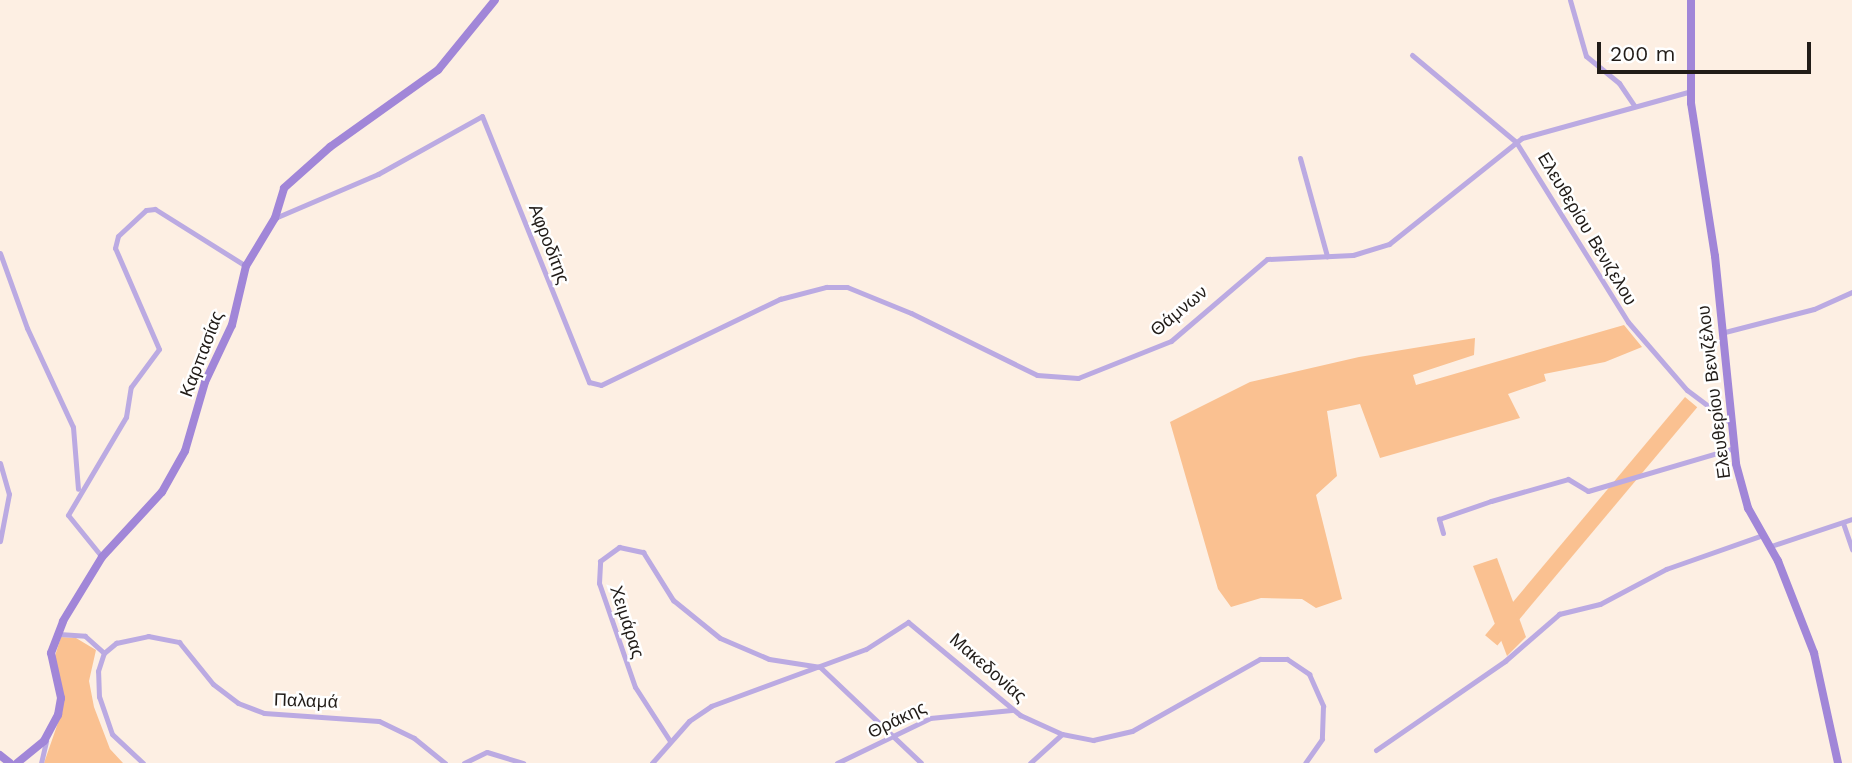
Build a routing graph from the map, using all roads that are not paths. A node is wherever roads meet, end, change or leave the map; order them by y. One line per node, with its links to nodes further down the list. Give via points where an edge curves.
1 (495, 0): 9 (street, Καρπασίας, via 438,71 290,180)
2 (1570, 0): 6 (street, via 1586,56 1619,83)
3 (1691, 0): 5 (street, Ελευθερίου Βενιζέλου)
4 (1412, 55): 7 (street, Ελευθερίου Βενιζελου)
5 (1691, 91): 6 (street, Θάμνων); 14 (street, Ελευθερίου Βενιζέλου)
6 (1634, 105): 7 (street, Θάμνων)
7 (1517, 142): 11 (street, Θάμνων, via 1389,244 1359,254); 16 (street, Ελευθερίου Βενιζελου, via 1628,322 1693,396)
8 (1300, 158): 11 (street)
9 (275, 218): 12 (street, Καρπασίας); 15 (street, Αφροδίτης, via 378,174 482,116)
10 (0, 253): 19 (street, via 27,328 72,427)
11 (1327, 256): 15 (street, Θάμνων, via 1284,255 1263,261 1171,341 1078,377 1037,376 911,313 847,287 826,287 780,299 601,385)
12 (246, 266): 19 (street, via 155,209 146,209 118,236 115,248 140,295 159,349 131,387 126,417 109,451); 27 (street, Καρπασίας, via 232,325 205,382 178,467)
13 (1852, 292): 14 (street, via 1814,309)
14 (1721, 333): 16 (street, Ελευθερίου Βενιζέλου)
15 (589, 382)
16 (1731, 423): 17 (street, Ελευθερίου Βενιζέλου)
17 (1734, 448): 22 (street, via 1588,492 1568,479 1439,519); 23 (street, Ελευθερίου Βενιζέλου, via 1745,500)
18 (0, 463): 24 (street, via 9,494)
19 (78, 492): 27 (street, via 68,518)
20 (1852, 519): 21 (street)
21 (1843, 523): 25 (street); 26 (street)
22 (1443, 533)
23 (1763, 535): 25 (street, Ελευθερίου Βενιζέλου); 36 (street, via 1665,569 1600,604 1559,614 1505,662)
24 (0, 541)
25 (1770, 546): 50 (street, Ελευθερίου Βενιζέλου, via 1817,661)
26 (1852, 549)
27 (102, 557): 28 (street, Καρπασίας)
28 (59, 634): 29 (street, via 85,636); 33 (street, Καρπασίας, via 51,653 61,706)
29 (104, 653): 41 (street, via 97,687 103,711 117,741); 42 (street, Παλαμά, via 132,637 167,637 184,646 213,684 237,703 264,713 379,721 414,738)
30 (820, 667): 31 (street, Μακεδονίας, via 881,642 908,622); 34 (street); 35 (street, Μακεδονίας, via 711,706); 35 (street, Χειμάρας, via 769,659 720,638 673,600 643,552 631,546 615,548 600,561 599,583 635,687)
31 (1014, 710): 32 (street, Μακεδονίας); 34 (street, Θράκης, via 940,715)
32 (1062, 734): 48 (street); 49 (street, Μακεδονίας, via 1093,740 1122,735 1254,661 1281,657 1309,674 1324,706 1322,739)
33 (47, 738): 39 (street, Καρπασίας); 40 (street, Καρπασίας)
34 (890, 738): 46 (street, Θράκης); 47 (street)
35 (670, 741): 45 (street, Μακεδονίας)
36 (1376, 750)
37 (0, 755): 38 (street)
38 (10, 763)
39 (17, 763)
40 (41, 763)
41 (143, 763)
42 (445, 763)
43 (464, 763): 44 (street, via 487,752)
44 (523, 763)
45 (652, 763)
46 (837, 763)
47 (921, 763)
48 (1030, 763)
49 (1305, 763)
50 (1838, 763)

